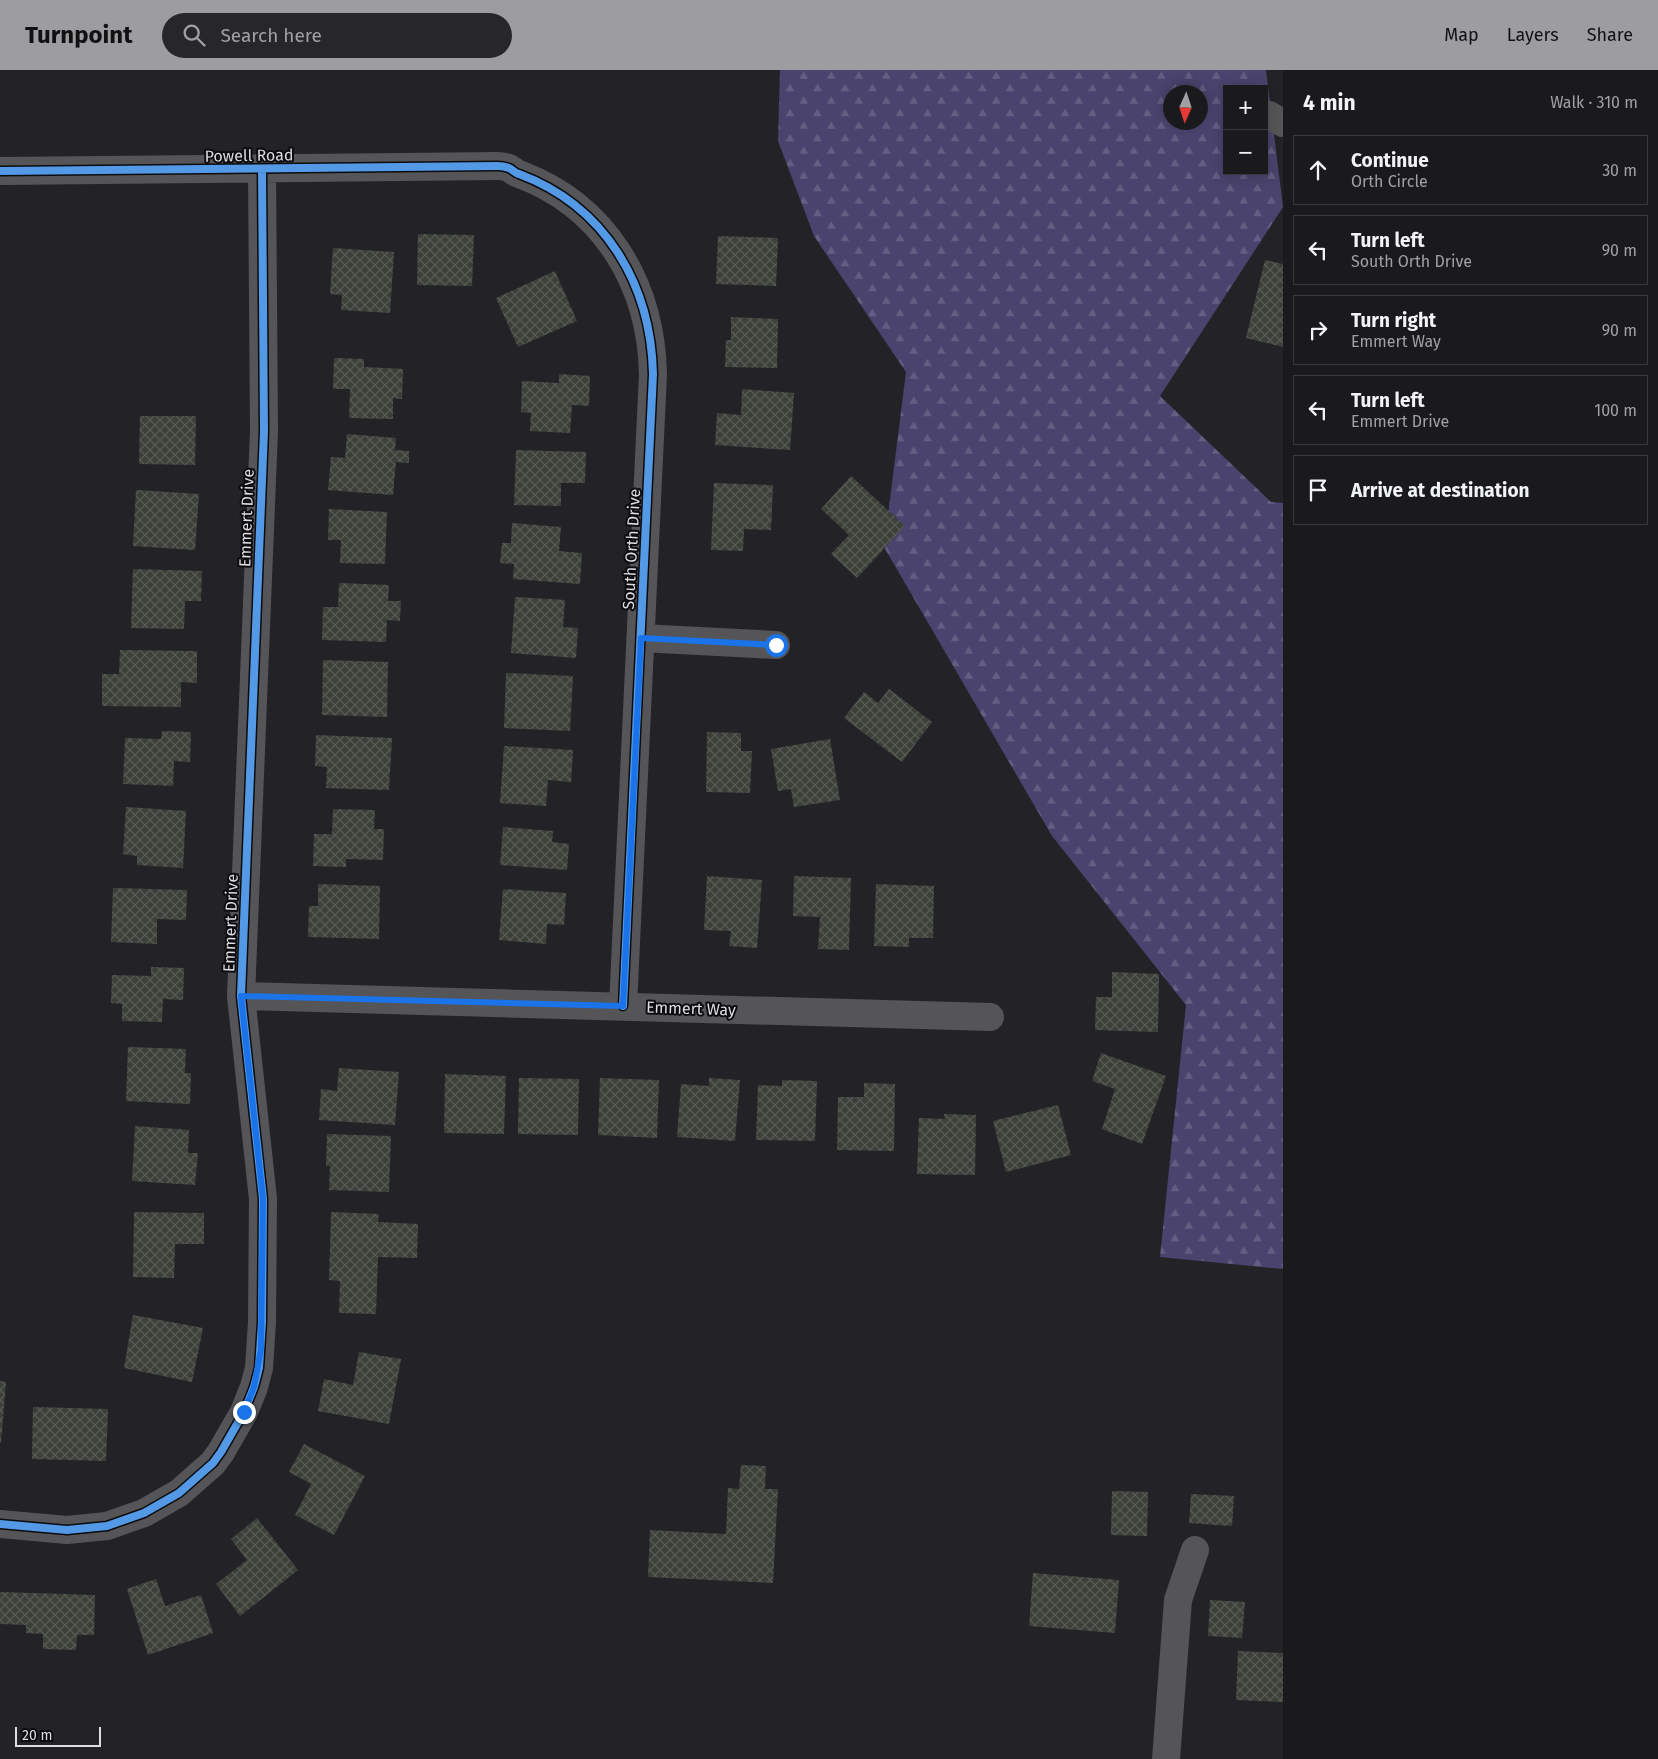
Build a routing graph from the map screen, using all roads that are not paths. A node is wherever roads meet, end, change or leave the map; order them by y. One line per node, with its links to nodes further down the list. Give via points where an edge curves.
1 (498, 166): 2 (street, Powell Road); 4 (street, South Orth Drive, via 542,183 593,221 628,269 644,309 652,348 653,374)
2 (262, 169): 3 (street, Powell Road); 6 (street, Emmert Drive, via 264,431)
3 (0, 171)
4 (641, 638): 5 (street); 7 (street, South Orth Drive)
5 (776, 645)
6 (241, 996): 7 (street, Emmert Way); 9 (street, Emmert Drive, via 263,1199 261,1349 254,1387 244,1412 213,1463 179,1493 144,1513 107,1526 68,1530)
7 (623, 1006): 8 (street, Emmert Way)
8 (990, 1017)
9 (0, 1524)
10 (1195, 1550): 11 (street, via 1178,1600)
11 (1166, 1759)

